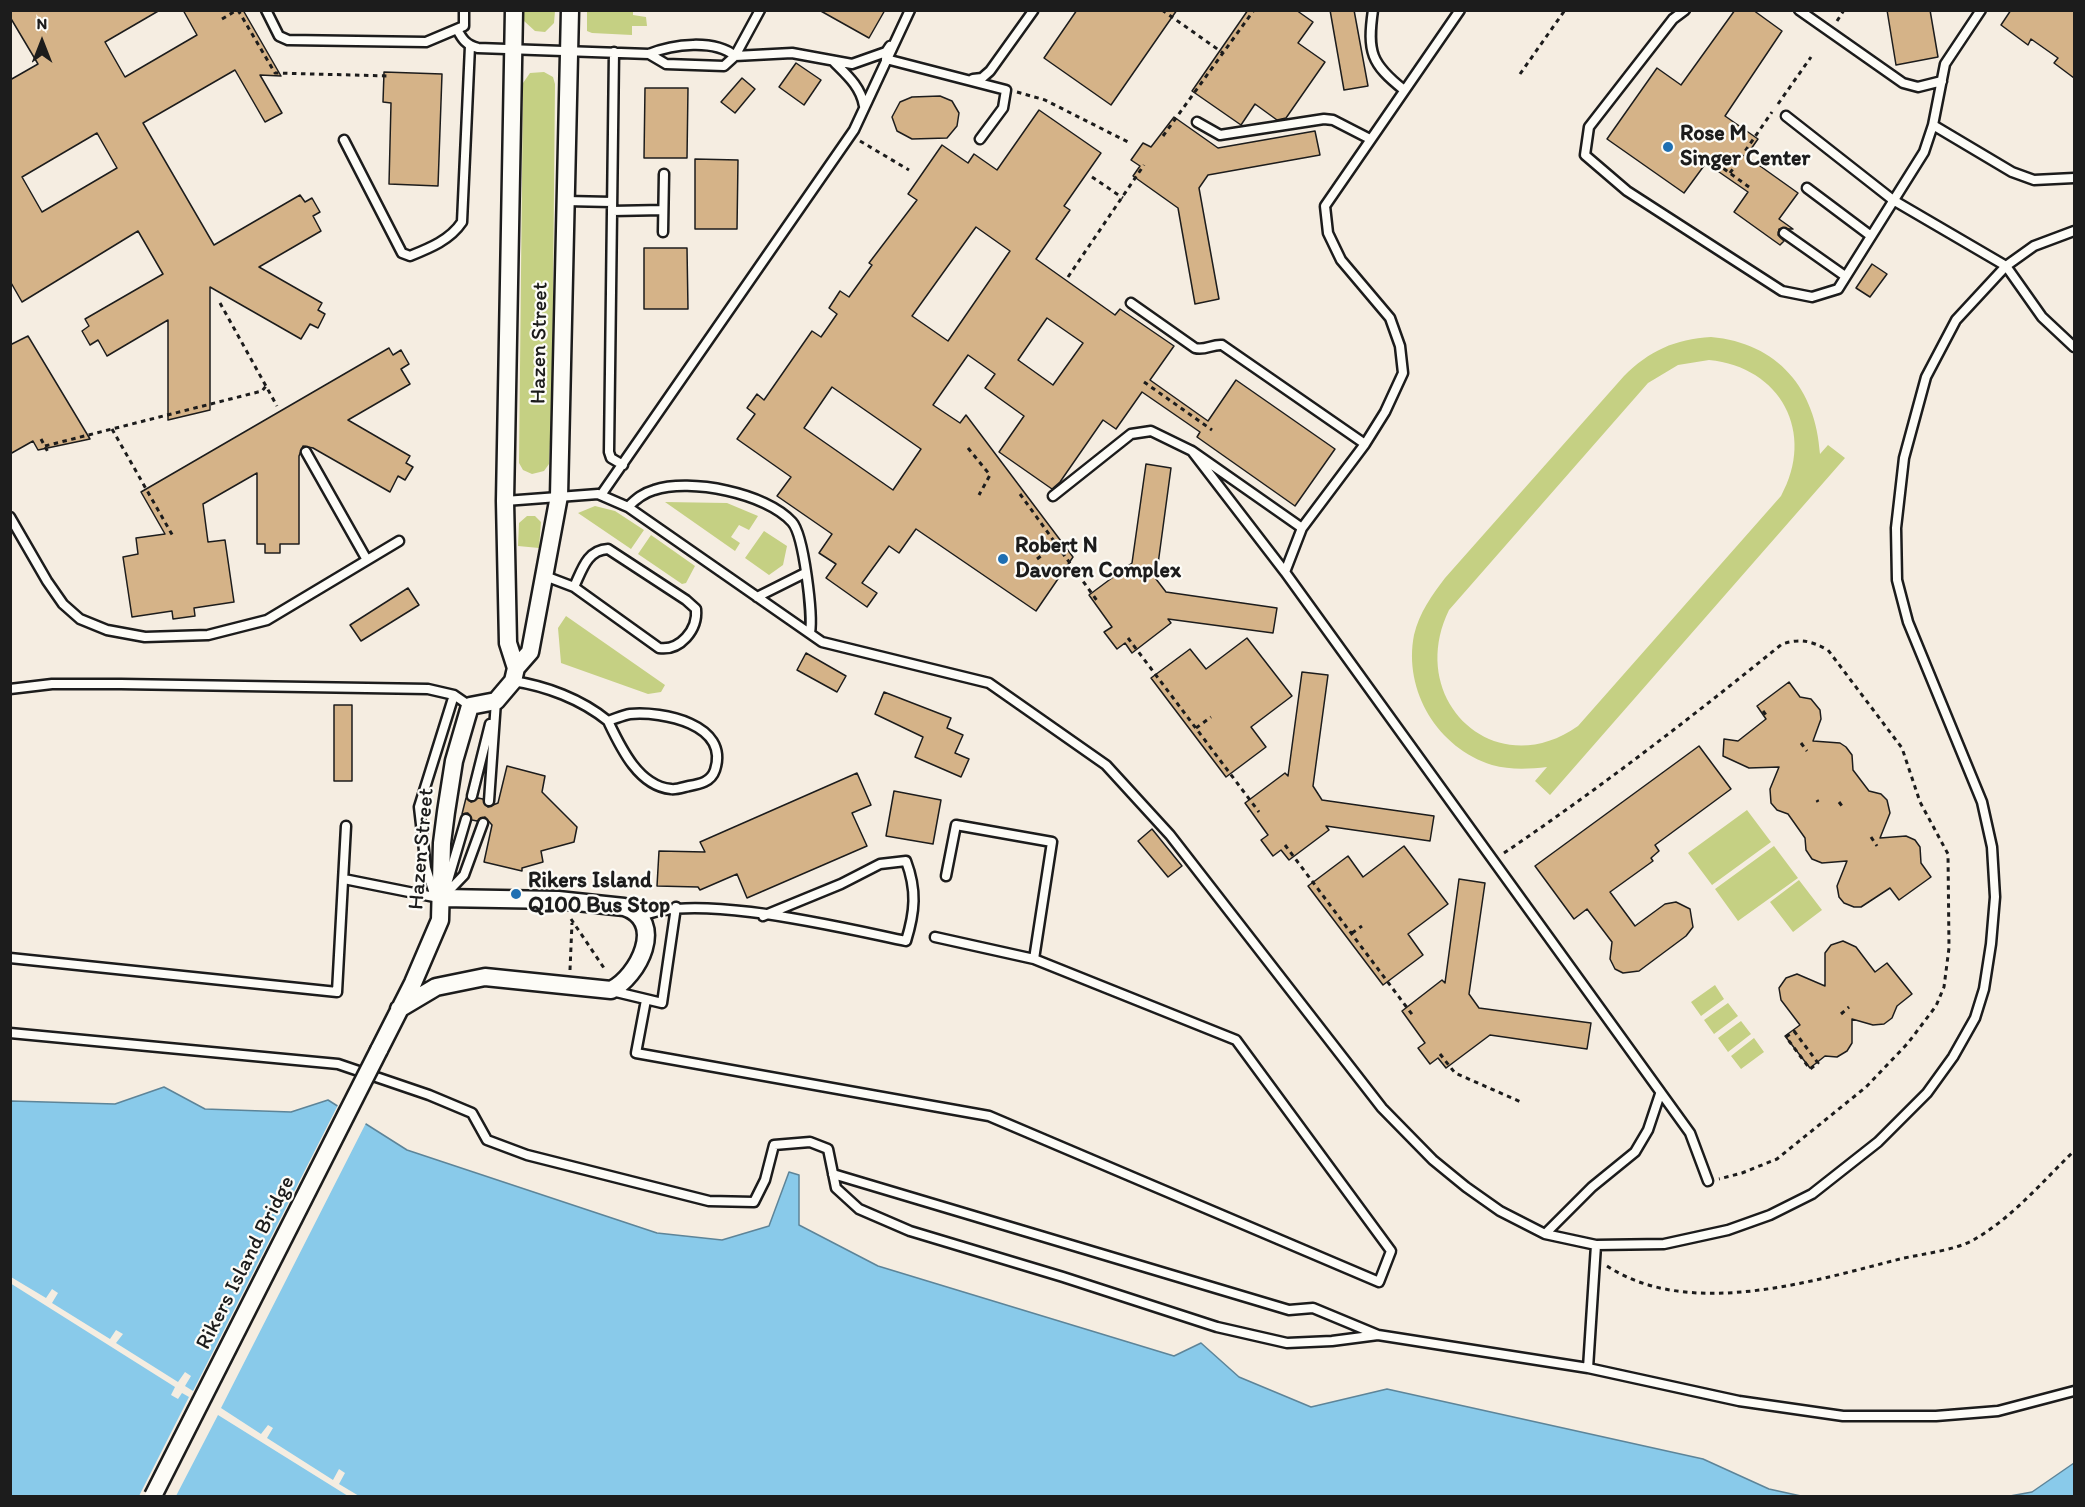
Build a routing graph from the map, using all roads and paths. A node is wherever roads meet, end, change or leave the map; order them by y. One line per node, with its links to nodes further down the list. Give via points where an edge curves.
1 (238, 10): 17 (path); 33 (path, via 275,73)
2 (266, 10): 18 (lane, via 279,36 288,40 426,42)
3 (464, 10): 18 (lane, via 464,26)
4 (514, 10): 23 (street, Hazen Street)
5 (570, 10): 24 (street, Hazen Street)
6 (760, 10): 28 (lane)
7 (910, 10): 19 (lane)
8 (1162, 10): 26 (path)
9 (1254, 10): 22 (path)
10 (1373, 10): 37 (lane, via 1373,55 1382,72)
11 (1460, 10): 37 (lane)
12 (1565, 10): 32 (path)
13 (1685, 10): 67 (lane, via 1673,19 1589,127 1585,155 1627,191 1782,291 1812,297 1838,289)
14 (1798, 10): 35 (lane, via 1903,84 1918,87)
15 (1981, 10): 35 (lane, via 1945,64)
16 (1033, 11): 34 (lane, via 990,71 982,78)
17 (222, 19)
18 (457, 29): 21 (lane)
19 (897, 36): 30 (lane); 31 (lane, via 886,52 852,64)
20 (1223, 45): 22 (path)
21 (470, 46): 23 (lane); 45 (lane, via 462,222 454,233 410,256 402,253)
22 (1228, 47): 26 (path)
23 (514, 49): 24 (lane); 90 (street, Hazen Street)
24 (569, 50): 25 (lane); 59 (street, Hazen Street)
25 (614, 52): 27 (lane); 60 (lane)
26 (1223, 53): 43 (path)
27 (649, 54): 28 (lane, via 668,45 725,47); 28 (lane, via 666,64 724,66)
28 (735, 56): 31 (lane, via 792,54)
29 (1811, 57): 51 (path)
30 (886, 59): 34 (lane); 38 (lane)
31 (834, 62): 38 (lane, via 863,96)
32 (1520, 74)
33 (390, 76)
34 (970, 80): 36 (lane)
35 (1942, 81): 41 (lane)
36 (1006, 90): 46 (lane, via 1004,108); 47 (path, via 1030,93)
37 (1404, 90): 44 (lane)
38 (864, 107): 42 (lane)
39 (1786, 116): 58 (lane)
40 (1197, 122): 44 (lane, via 1220,135 1324,119)
41 (1933, 125): 54 (lane, via 2012,172 2034,180); 58 (lane, via 1924,152)
42 (851, 135): 50 (path); 84 (lane)
43 (1163, 136)
44 (1370, 139): 78 (lane, via 1324,206 1328,233 1341,260 1390,318 1400,346 1403,373)
45 (344, 140)
46 (980, 140)
47 (1128, 142)
48 (1709, 158): 51 (path)
49 (1144, 165): 57 (path)
50 (909, 170)
51 (1730, 173): 55 (path)
52 (664, 174): 61 (lane)
53 (1092, 177): 57 (path)
54 (2074, 178)
55 (1749, 187)
56 (1807, 188): 65 (lane)
57 (1123, 198): 68 (path)
58 (1893, 200): 65 (lane); 66 (lane)
59 (566, 201): 60 (lane); 88 (street, Hazen Street)
60 (612, 206): 61 (lane); 84 (lane, via 609,452 611,458)
61 (663, 210): 63 (lane)
62 (2074, 231): 66 (lane, via 2034,246)
63 (663, 232)
64 (1784, 233): 67 (lane)
65 (1871, 236): 67 (lane)
66 (2006, 266): 71 (lane, via 2042,317); 161 (lane, via 1956,320 1926,377 1904,458 1896,528 1897,580 1908,622 1982,802 1992,847 1995,897 1991,944 1975,1018 1927,1093 1878,1142 1812,1194 1728,1230 1664,1244)
67 (1845, 276)
68 (1068, 277)
69 (220, 303): 73 (path)
70 (1131, 303): 78 (lane, via 1195,348 1222,345)
71 (2074, 347)
72 (1144, 382): 76 (path)
73 (266, 386): 74 (path); 75 (path, via 262,391)
74 (277, 406)
75 (112, 429): 79 (path); 94 (path)
76 (1212, 430)
77 (41, 439): 79 (path)
78 (1365, 444): 93 (lane)
79 (45, 446): 83 (path)
80 (968, 448): 87 (path, via 990,475)
81 (1192, 451): 89 (lane, via 1151,431 1131,434); 93 (lane); 99 (lane)
82 (306, 452): 97 (lane)
83 (49, 454)
84 (623, 465): 86 (lane)
85 (1020, 494): 96 (path)
86 (602, 495): 88 (lane); 91 (lane)
87 (978, 495)
88 (559, 496): 90 (lane); 101 (street, Hazen Street)
89 (1053, 496)
90 (505, 501): 107 (street, Hazen Street, via 508,643)
91 (628, 507): 100 (lane, via 640,495 675,486 749,495 792,522 799,536); 103 (lane)
92 (10, 517): 97 (lane, via 47,581 80,620 145,637 208,635 267,620)
93 (1302, 528): 99 (lane)
94 (174, 538)
95 (399, 541): 97 (lane)
96 (1057, 544): 98 (path); 104 (path)
97 (367, 560)
98 (1037, 560)
99 (1285, 572): 130 (lane)
100 (805, 573): 103 (lane); 105 (lane)
101 (545, 576): 102 (lane); 107 (street, Hazen Street, via 530,652)
102 (574, 587): 102 (lane, via 659,648 671,650 680,645 697,618 696,609 686,600 608,549 590,556)
103 (757, 597): 105 (lane)
104 (1098, 602)
105 (810, 633): 160 (lane, via 822,642 989,684 1106,765 1170,835 1382,1108 1466,1187 1500,1211)
106 (1128, 638): 116 (path)
107 (514, 675): 110 (street, Hazen Street); 115 (lane, via 591,707)
108 (10, 689): 109 (lane, via 52,684 144,684 428,689)
109 (454, 695): 111 (lane); 133 (lane, via 419,807 426,868)
110 (496, 701): 111 (street); 119 (lane); 120 (lane)
111 (470, 706): 133 (street, Hazen Street, via 454,761)
112 (1763, 711): 113 (path)
113 (1766, 715)
114 (1212, 717): 116 (path)
115 (608, 721): 115 (lane, via 640,715 693,724 710,736 717,753 715,771 704,783 671,789 648,780 617,740)
116 (1196, 728): 123 (path)
117 (1801, 743): 118 (path)
118 (1807, 751)
119 (472, 796)
120 (489, 801)
121 (1839, 802): 122 (path)
122 (1842, 806)
123 (1259, 812)
124 (466, 819): 133 (lane)
125 (483, 823): 133 (lane, via 464,875)
126 (346, 826): 132 (lane)
127 (1871, 837): 129 (path)
128 (1285, 845): 140 (path)
129 (1877, 846)
130 (1492, 861): 155 (lane); 159 (path, via 1623,768 1782,644 1798,639 1828,650 1902,748 1920,802 1948,854 1949,948 1944,987 1936,1006 1908,1044 1866,1087 1777,1159)
131 (946, 876): 143 (lane, via 956,825 1052,842)
132 (344, 879): 133 (lane); 142 (lane, via 337,992)
133 (438, 898): 134 (street); 148 (street, Hazen Street, via 440,920)
134 (558, 900): 137 (street, via 624,907); 138 (path)
135 (676, 907): 136 (lane); 137 (lane); 146 (lane, via 662,1003)
136 (763, 916): 136 (lane, via 906,941 914,917 914,882 906,861 880,864)
137 (639, 918): 145 (street, via 645,930 642,959)
138 (572, 921): 144 (path); 145 (path, via 606,971)
139 (1362, 926): 140 (path)
140 (1352, 933): 150 (path)
141 (934, 937): 143 (lane)
142 (10, 958)
143 (1034, 959): 146 (lane, via 1236,1040 1391,1251 1379,1282 989,1116 636,1053)
144 (570, 986): 145 (street); 148 (street, via 485,977 462,980 435,987)
145 (611, 990): 146 (lane)
146 (646, 1000)
147 (1849, 1007): 149 (path)
148 (399, 1010): 153 (street, Hazen Street)
149 (1841, 1014)
150 (1414, 1017)
151 (10, 1033): 158 (lane, via 338,1064 472,1113 487,1140 527,1155 709,1201 754,1202 765,1180 774,1145 810,1142 828,1149)
152 (1786, 1037): 152 (path, via 1794,1031 1818,1063 1810,1069)
153 (379, 1050): 166 (street, Rikers Island Bridge, bridge)
154 (1440, 1054): 156 (path, via 1455,1074)
155 (1660, 1094): 159 (lane, via 1690,1132); 160 (lane, via 1648,1130 1635,1152 1592,1187)
156 (1521, 1102)
157 (2074, 1151): 162 (path, via 2004,1219 1973,1241 1798,1285 1715,1293 1666,1289 1619,1274)
158 (834, 1174): 163 (lane, via 1289,1310 1312,1308); 163 (lane, via 836,1188 859,1209 910,1231 1217,1327 1287,1342)
159 (1708, 1181)
160 (1545, 1234): 161 (lane)
161 (1596, 1245): 162 (lane)
162 (1595, 1259): 164 (lane)
163 (1378, 1335): 164 (lane)
164 (1588, 1368): 165 (lane, via 1738,1401 1843,1416 1998,1411)
165 (2074, 1391)
166 (153, 1497)

